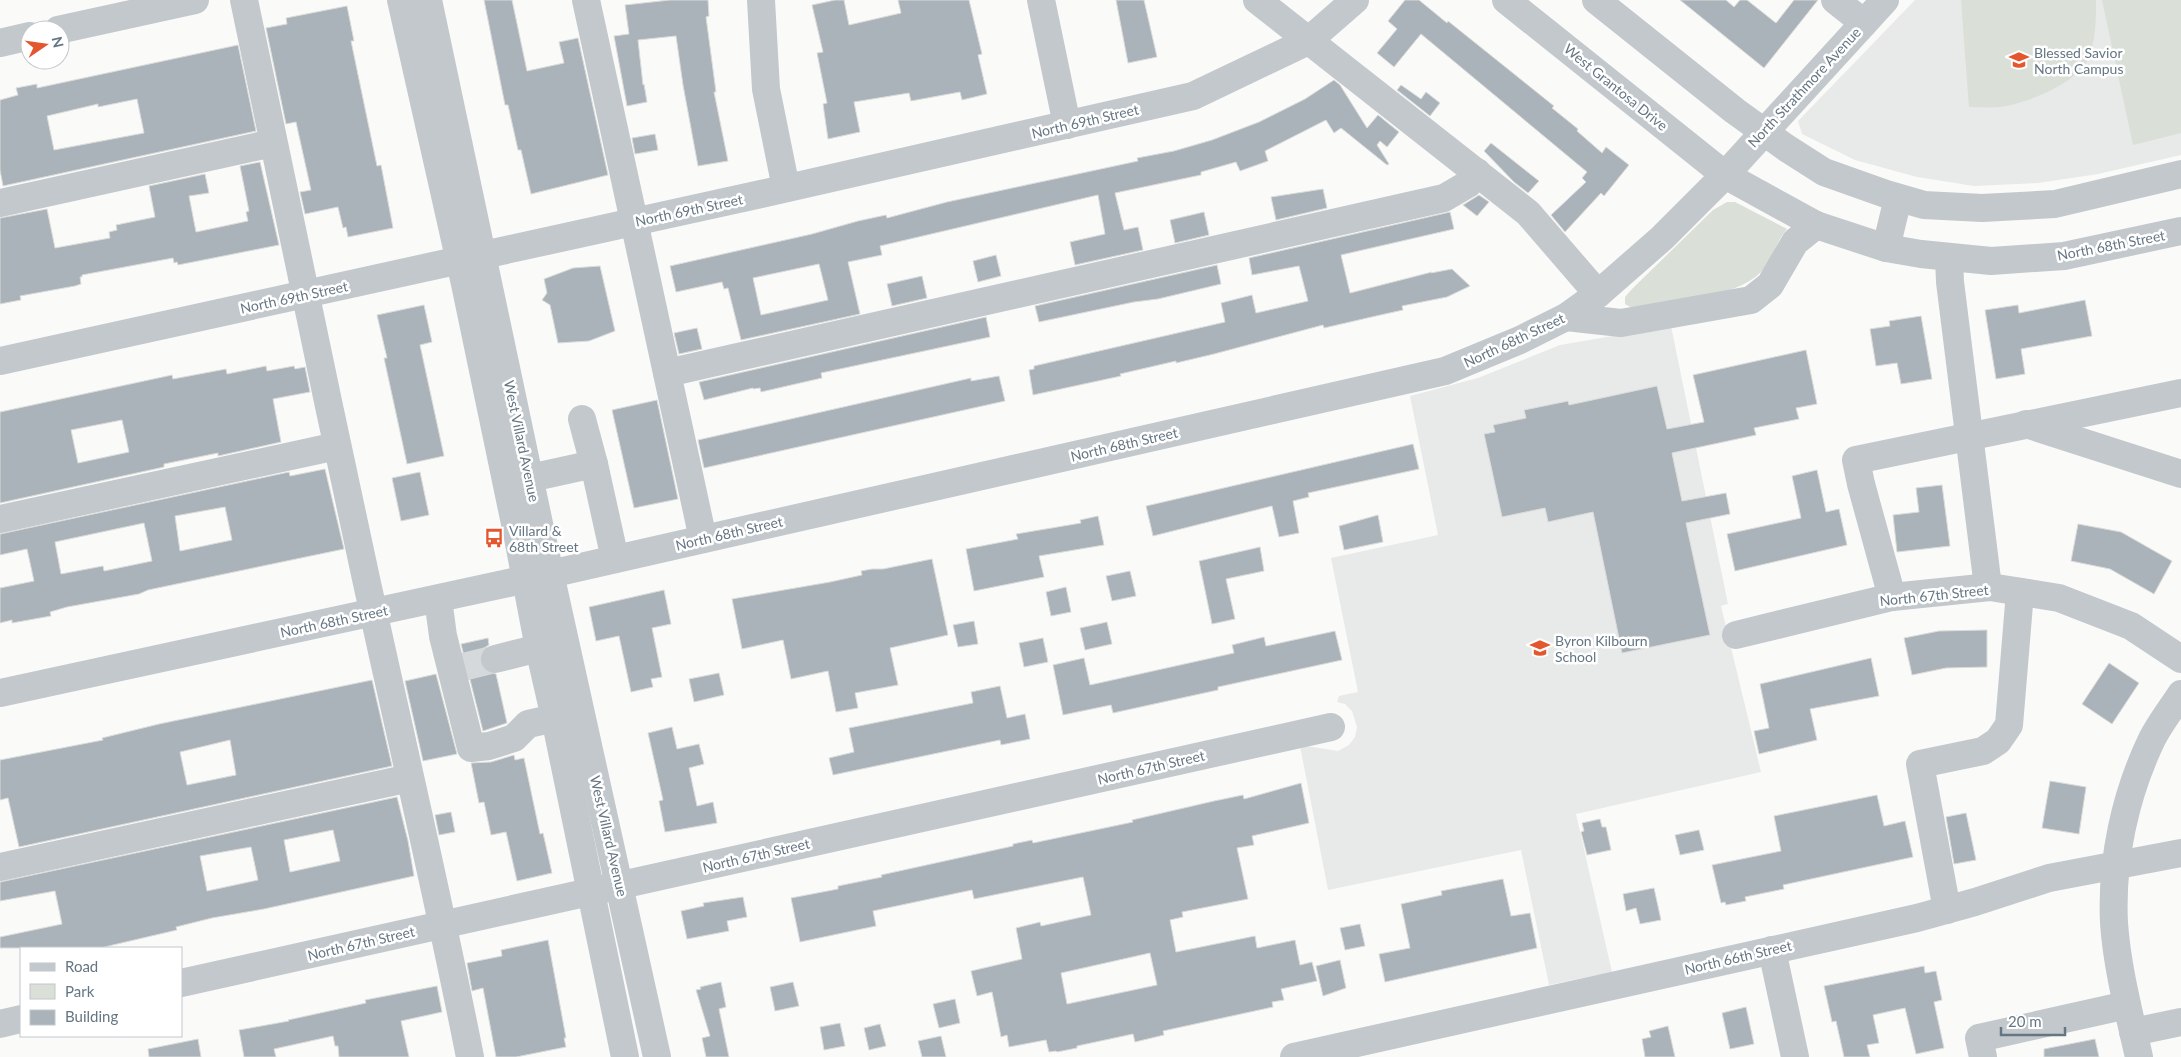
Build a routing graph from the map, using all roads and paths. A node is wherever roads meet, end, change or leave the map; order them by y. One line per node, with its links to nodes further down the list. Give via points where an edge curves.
1 (195, 0): 15 (street)
2 (244, 0): 21 (street)
3 (401, 0): 32 (street, West Villard Avenue)
4 (428, 0): 32 (street, West Villard Avenue)
5 (586, 0): 28 (street)
6 (760, 0): 25 (street, via 766,89)
7 (1042, 0): 19 (street)
8 (1257, 0): 17 (street)
9 (1355, 0): 17 (street, North 69th Street)
10 (1506, 0): 24 (street, West Grantosa Drive)
11 (1596, 0): 20 (street)
12 (1836, 0): 14 (street)
13 (1885, 0): 14 (street, North Strathmore Avenue)
14 (1864, 22): 20 (street, North Strathmore Avenue)
15 (70, 27)
16 (20, 38): 18 (street)
17 (1308, 41): 19 (street, North 69th Street, via 1193,96); 22 (street)
18 (0, 43)
19 (1067, 125): 25 (street, North 69th Street)
20 (1763, 132): 24 (street, North Strathmore Avenue); 26 (street, via 1824,172)
21 (273, 143): 27 (street); 34 (street)
22 (1476, 172): 35 (street, via 1528,213); 38 (street, via 1468,184 1444,198)
23 (2181, 174): 26 (street, via 2055,204 1982,208 1924,205)
24 (1725, 175): 29 (street, North 68th Street); 35 (street, North 68th Street, via 1662,238)
25 (786, 188): 28 (street, North 69th Street)
26 (1898, 198): 31 (street)
27 (0, 204)
28 (634, 222): 32 (street, North 69th Street); 38 (street)
29 (1816, 225): 31 (street, North 68th Street); 36 (street, via 1795,242 1770,284 1751,300 1621,323)
30 (2181, 231): 33 (street, North 68th Street, via 2064,256 1991,261)
31 (1886, 248): 33 (street, North 68th Street)
32 (471, 258): 34 (street, North 69th Street); 46 (street, West Villard Avenue); 50 (street, West Villard Avenue)
33 (1949, 258): 42 (street)
34 (304, 294): 37 (street, North 69th Street); 43 (street)
35 (1598, 294): 36 (street, North 68th Street)
36 (1566, 317): 48 (street, North 68th Street, via 1445,371)
37 (0, 361)
38 (666, 373): 48 (street)
39 (2181, 393): 41 (street)
40 (582, 419): 44 (street)
41 (2024, 424): 42 (street); 45 (street)
42 (1969, 435): 51 (street); 53 (street, via 1856,460)
43 (337, 446): 47 (street); 55 (street)
44 (594, 464): 46 (street); 49 (street)
45 (2181, 474)
46 (530, 478): 50 (street, West Villard Avenue)
47 (0, 519)
48 (703, 539): 49 (street, North 68th Street)
49 (615, 559): 50 (street, North 68th Street)
50 (538, 576): 54 (street, North 68th Street); 57 (street, West Villard Avenue); 68 (street, West Villard Avenue)
51 (1988, 587): 52 (street, North 67th Street); 53 (street, North 67th Street)
52 (2020, 592): 58 (street, North 67th Street, via 2059,598 2131,626); 70 (street, via 2009,725 1998,741 1983,751 1920,764)
53 (1892, 597): 56 (street, North 67th Street)
54 (438, 599): 55 (street, North 68th Street); 62 (street, via 443,636 458,669 471,748 514,738 528,724)
55 (373, 613): 60 (street, North 68th Street); 64 (street)
56 (1736, 635)
57 (539, 648): 59 (street); 62 (street, West Villard Avenue)
58 (2181, 659)
59 (495, 660)
60 (0, 693)
61 (2181, 694): 66 (street, via 2153,736 2138,771 2125,810)
62 (555, 718): 69 (street, West Villard Avenue)
63 (1331, 727): 68 (street, North 67th Street)
64 (410, 778): 67 (street); 71 (street)
65 (2181, 853): 66 (street, North 66th Street)
66 (2118, 865): 70 (street, North 66th Street, via 2048,878); 74 (street, via 2114,924)
67 (0, 868)
68 (620, 886): 69 (street, North 67th Street); 81 (street, West Villard Avenue)
69 (592, 893): 71 (street, North 67th Street); 80 (street, West Villard Avenue)
70 (1947, 910): 72 (street, North 66th Street)
71 (444, 925): 73 (street, North 67th Street); 79 (street)
72 (1772, 950): 82 (street, North 66th Street); 83 (street)
73 (182, 983)
74 (2127, 1005): 78 (street); 84 (street, via 1979,1038)
75 (20, 1019): 77 (street)
76 (2181, 1022): 78 (street)
77 (0, 1024)
78 (2136, 1045)
79 (470, 1057)
80 (626, 1057)
81 (657, 1057)
82 (1294, 1057)
83 (1794, 1057)
84 (1983, 1057)

